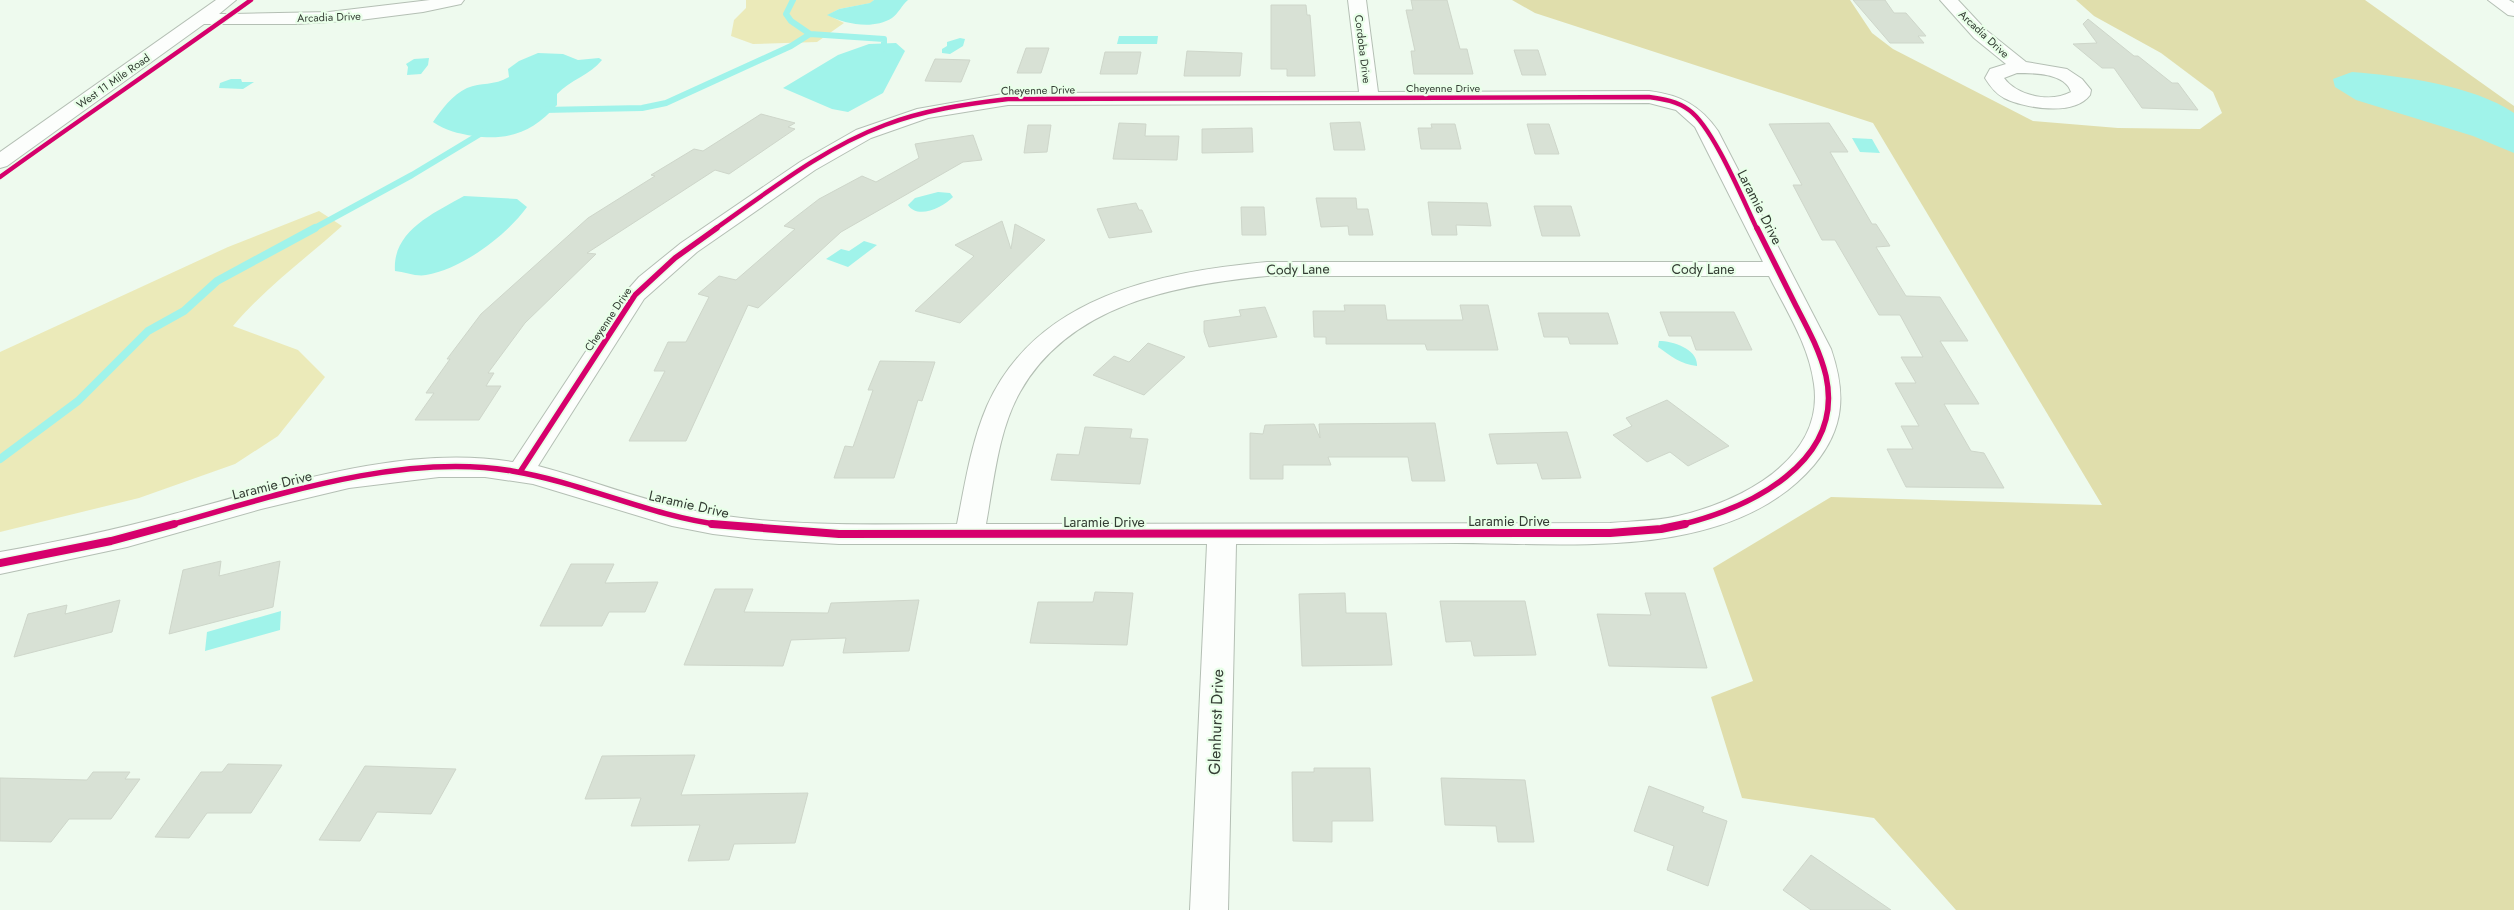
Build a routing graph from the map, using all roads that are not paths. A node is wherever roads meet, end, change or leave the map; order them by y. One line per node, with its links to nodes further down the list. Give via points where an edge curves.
1 (227, 0): 7 (street, West 11 Mile Road)
2 (455, 0): 7 (street, Arcadia Drive, via 386,14 348,17)
3 (1356, 0): 9 (street, Cordoba Drive)
4 (1949, 0): 8 (street, Arcadia Drive, via 1980,34)
5 (2497, 0): 6 (street)
6 (2514, 11)
7 (201, 19): 11 (street, West 11 Mile Road)
8 (2021, 67)
9 (1369, 98): 10 (street, Cheyenne Drive, via 1649,97); 13 (street, Cheyenne Drive, via 1008,99 939,108 865,133 823,156 696,242 651,277 620,316)
10 (1678, 103): 12 (street, Laramie Drive, via 1700,119)
11 (0, 162)
12 (1777, 269): 14 (street, Cody Lane, via 1267,269 1193,277 1130,294 1088,313 1061,331 1014,380 995,420); 15 (street, Laramie Drive, via 1818,349 1825,370 1828,405 1808,456 1794,471 1758,496 1731,509 1677,526 1610,533)
13 (520, 472): 14 (street, Laramie Drive, via 713,525 839,534); 16 (street, Laramie Drive, via 452,467 372,475 283,494 125,537)
14 (969, 535): 15 (street, Laramie Drive)
15 (1222, 535): 17 (street, Glenhurst Drive)
16 (0, 564)
17 (1209, 910)

